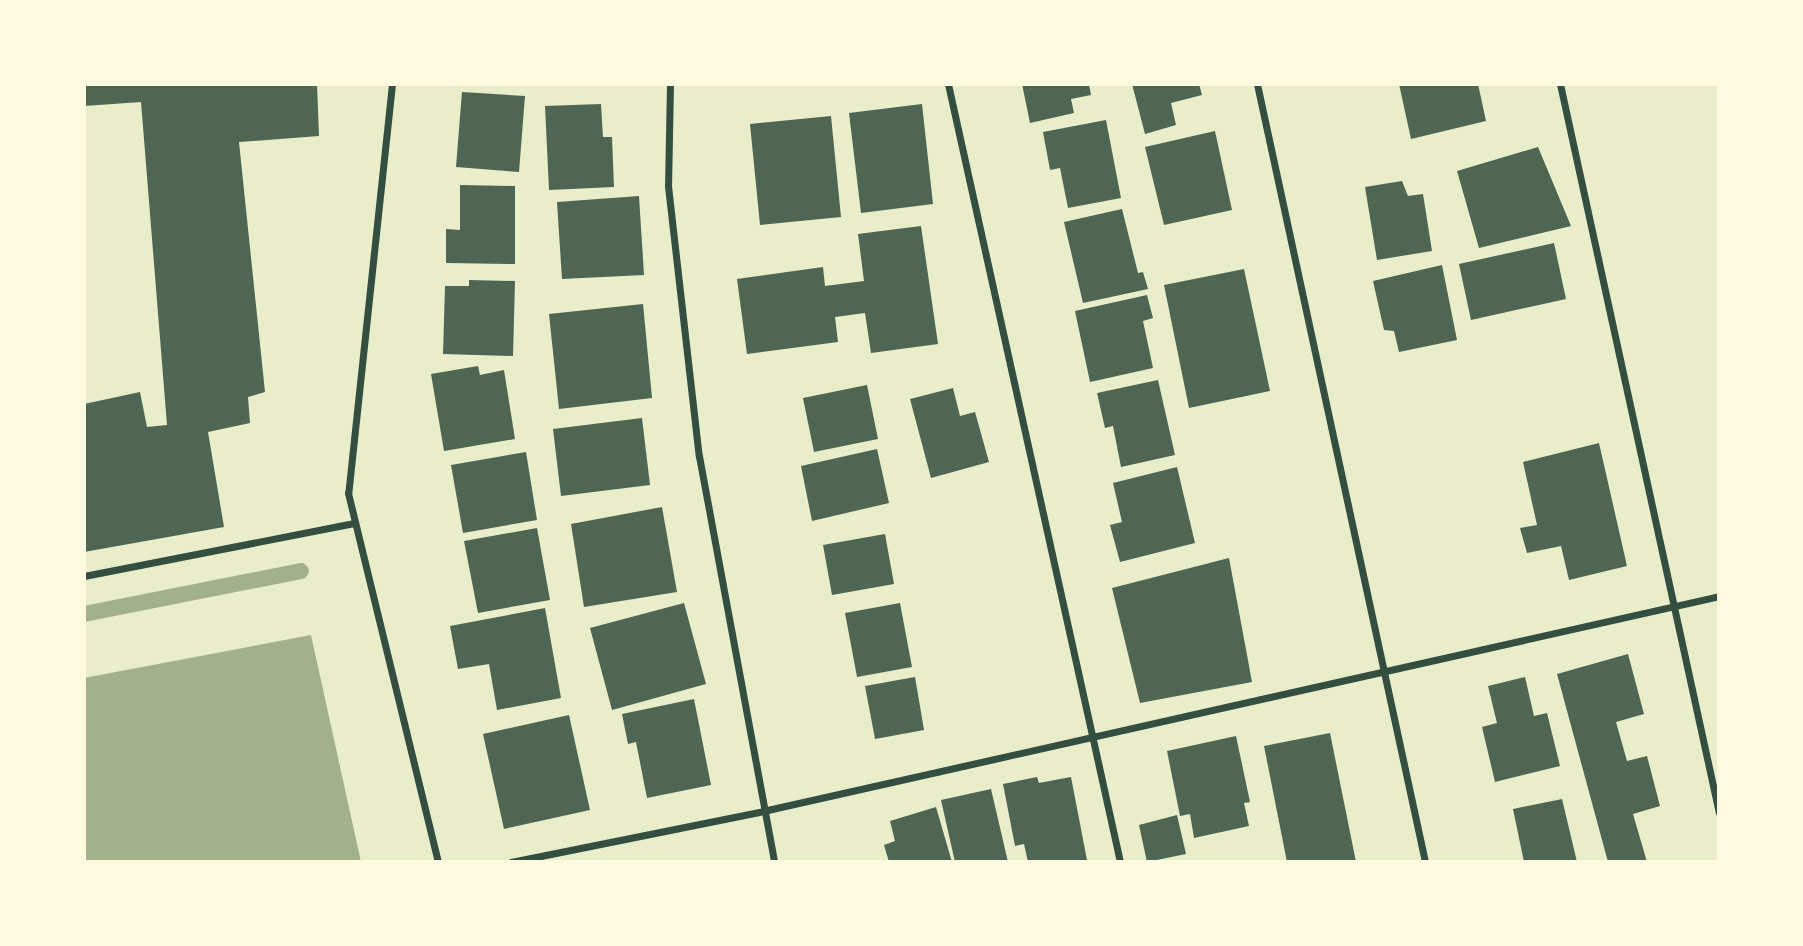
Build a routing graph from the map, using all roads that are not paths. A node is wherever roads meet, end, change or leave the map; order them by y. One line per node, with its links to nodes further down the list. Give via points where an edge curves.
1 (392, 84): 6 (street, via 348,494)
2 (670, 84): 12 (street, via 668,186 699,456)
3 (948, 84): 11 (street)
4 (1257, 84): 10 (street)
5 (1560, 84): 9 (street)
6 (353, 523): 7 (street); 14 (street)
7 (84, 576)
8 (1719, 596): 9 (street)
9 (1673, 605): 10 (street); 13 (street)
10 (1384, 669): 11 (street); 18 (street)
11 (1091, 734): 12 (street); 17 (street)
12 (763, 811): 15 (street); 16 (street)
13 (1719, 813)
14 (438, 862)
15 (511, 862)
16 (775, 862)
17 (1120, 862)
18 (1425, 862)

